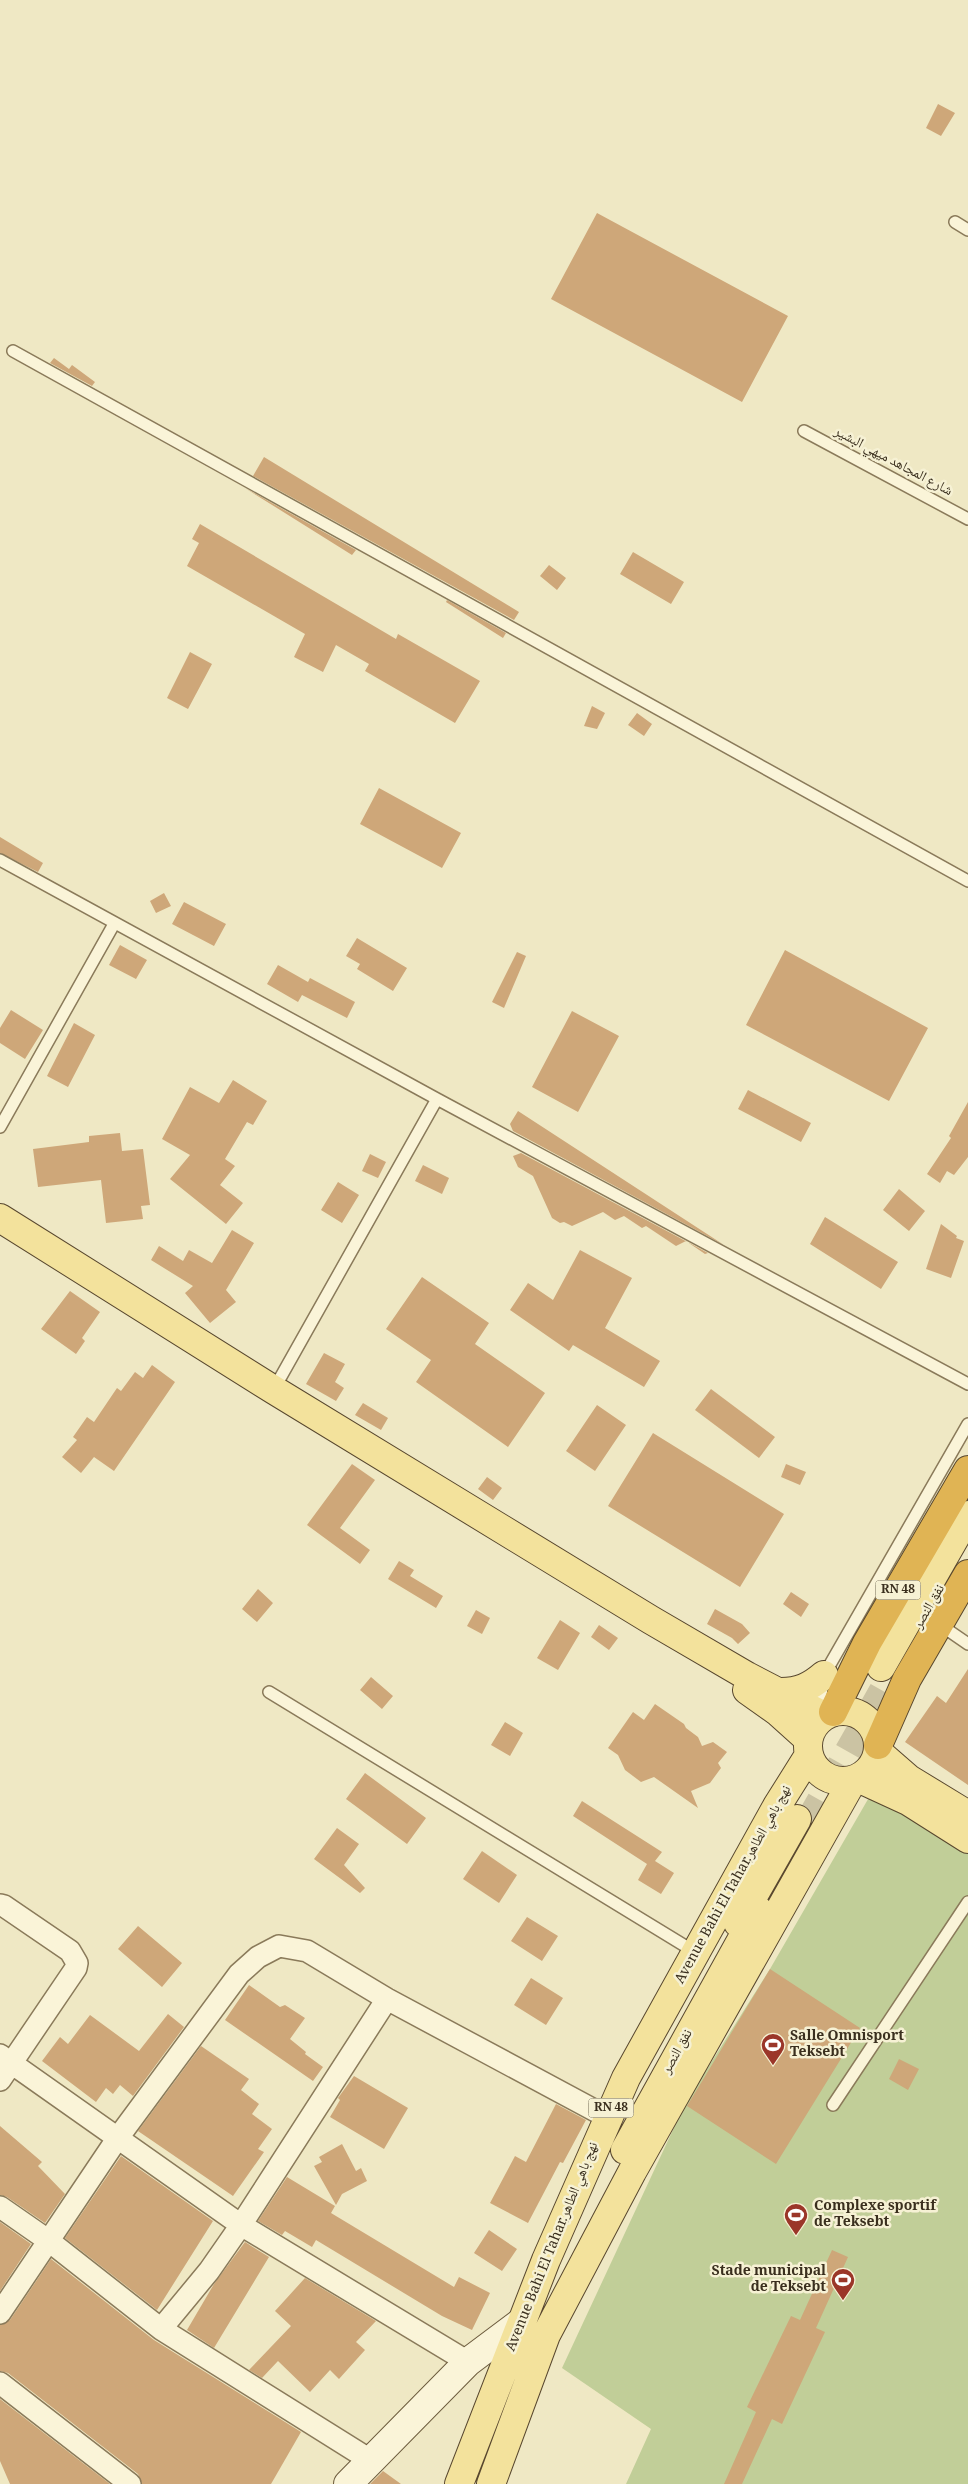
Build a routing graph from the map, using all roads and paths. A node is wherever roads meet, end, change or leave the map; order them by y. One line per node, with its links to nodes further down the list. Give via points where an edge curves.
1 (955, 222): 2 (lane)
2 (968, 230)
3 (13, 352): 7 (lane)
4 (804, 431): 5 (lane, شارع المجاهد ميهي البشير)
5 (968, 519)
6 (0, 860): 8 (lane)
7 (968, 881)
8 (114, 924): 9 (lane); 10 (lane)
9 (437, 1099): 12 (lane); 13 (lane)
10 (0, 1127)
11 (0, 1218): 13 (main road)
12 (968, 1384)
13 (274, 1390): 19 (main road)
14 (968, 1424): 22 (lane)
15 (968, 1470): 25 (highway, RN 48)
16 (968, 1515): 17 (main road, نفق النصر, via 887,1670)
17 (968, 1541)
18 (968, 1574): 20 (highway)
19 (651, 1620): 24 (main road); 26 (main road, via 778,1712)
20 (939, 1624): 21 (lane); 27 (highway, via 907,1679)
21 (968, 1644)
22 (824, 1675): 24 (main road, via 801,1690); 25 (lane, via 821,1695)
23 (269, 1692): 33 (lane)
24 (781, 1692): 25 (main road)
25 (828, 1714): 26 (main road, via 814,1726); 27 (main road, via 842,1711 859,1715 873,1728)
26 (808, 1747): 28 (main road, via 813,1765 821,1774 842,1781); 33 (main road, Avenue Bahi El Tahar,نهج باهي الطاهر / RN 48)
27 (878, 1748): 28 (main road, via 871,1767); 29 (main road, via 909,1779)
28 (856, 1779): 30 (main road, via 908,1801); 43 (main road, Avenue Bahi El Tahar,نهج باهي الطاهر, via 632,2172)
29 (968, 1815)
30 (968, 1839)
31 (968, 1902): 36 (lane)
32 (0, 1905): 35 (street, via 70,1951 77,1963)
33 (695, 1952): 37 (main road, Avenue Bahi El Tahar,نهج باهي الطاهر / RN 48)
34 (387, 1999): 37 (street); 38 (street, via 308,1951 279,1946 258,1957 239,1974); 41 (street)
35 (4, 2066): 38 (street)
36 (833, 2105)
37 (607, 2117): 39 (main road, Avenue Bahi El Tahar,نهج باهي الطاهر / RN 48)
38 (117, 2139): 41 (street); 42 (street)
39 (572, 2198): 43 (main road, نفق النصر, via 603,2158 630,2114 802,1822 642,2115 582,2238 574,2262); 45 (main road, Avenue Bahi El Tahar,نهج باهي الطاهر / RN 48)
40 (0, 2207): 42 (street)
41 (241, 2225): 46 (street, via 209,2271); 47 (street)
42 (49, 2241): 44 (street); 46 (street)
43 (572, 2288): 53 (main road, Avenue Bahi El Tahar,نهج باهي الطاهر, via 546,2335)
44 (0, 2313)
45 (520, 2323): 47 (street); 52 (main road, Avenue Bahi El Tahar,نهج باهي الطاهر / RN 48)
46 (161, 2329): 49 (street)
47 (468, 2362): 49 (street)
48 (0, 2383): 50 (street)
49 (370, 2460): 51 (street)
50 (130, 2484)
51 (348, 2484)
52 (459, 2484)
53 (491, 2484)

